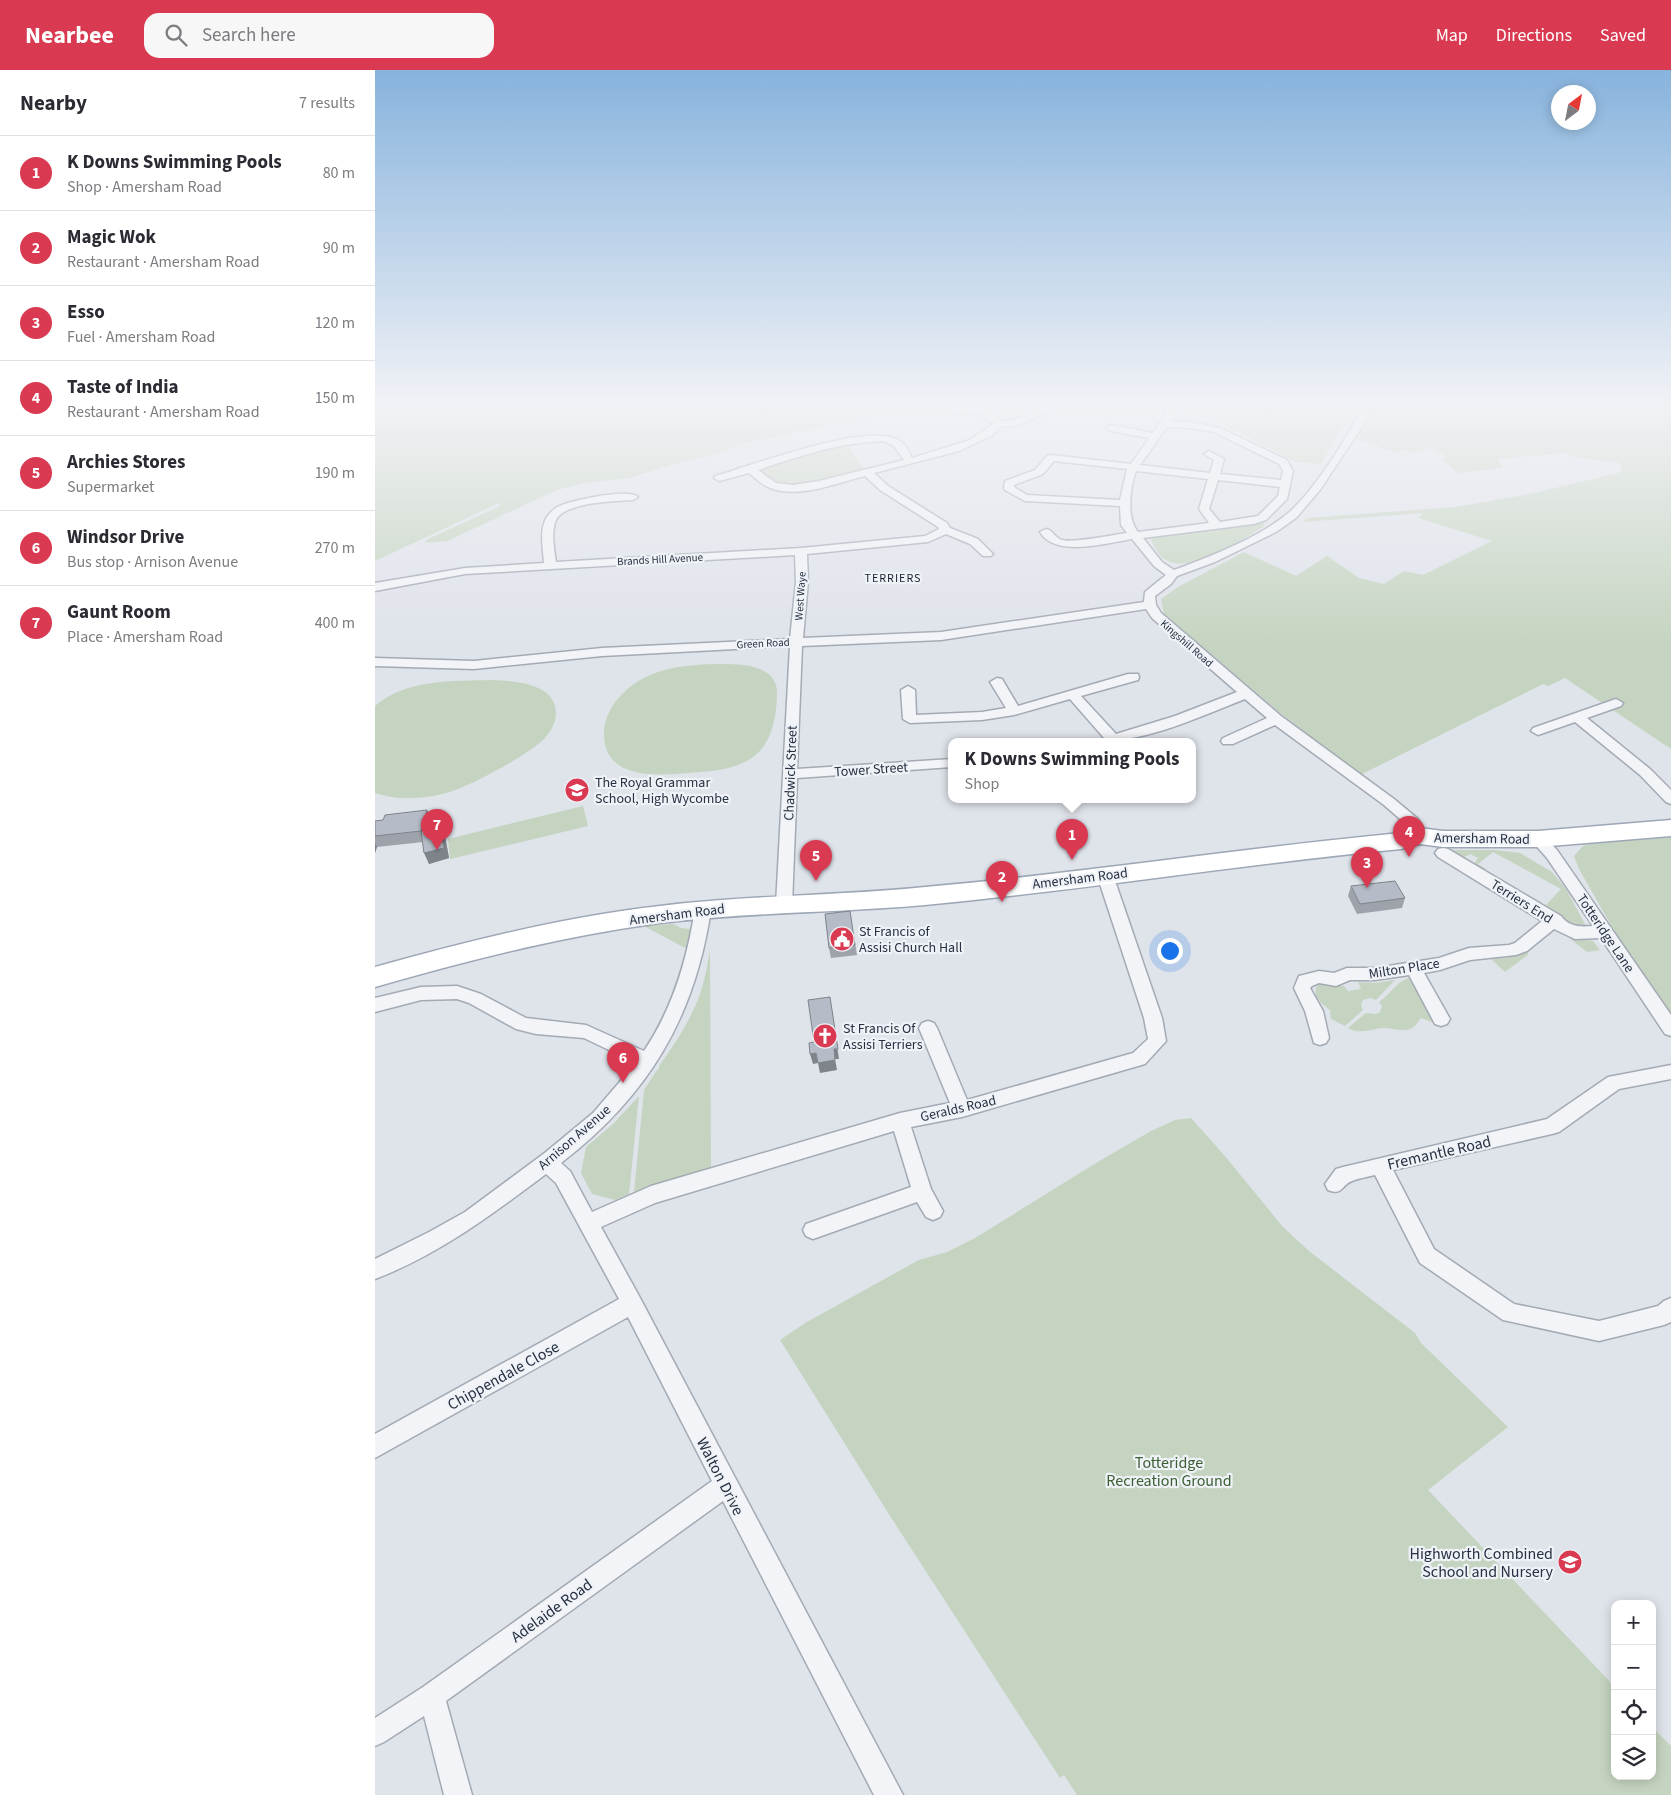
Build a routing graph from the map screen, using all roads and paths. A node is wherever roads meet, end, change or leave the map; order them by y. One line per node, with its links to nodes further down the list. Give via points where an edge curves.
1 (774, 486): 2 (street, via 785,489)
2 (811, 486)
3 (881, 486): 12 (street, via 943,525)
4 (1009, 486): 10 (street, via 1025,498)
5 (1128, 486): 10 (street)
6 (1211, 486): 11 (street, via 1204,509)
7 (1285, 486): 11 (street, via 1283,497 1262,518)
8 (1318, 486): 18 (street, via 1292,516 1272,530 1211,560)
9 (633, 497): 17 (street, via 573,504 558,511 550,520)
10 (1125, 503): 14 (street, via 1126,526)
11 (1217, 526): 14 (street)
12 (945, 530): 15 (street, Brands Hill Avenue, via 928,539); 16 (street, via 959,534)
13 (1046, 532): 14 (street, via 1058,543 1068,544)
14 (1134, 536): 18 (street, via 1158,564)
15 (801, 551): 17 (street, Brands Hill Avenue); 21 (street, West Waye, via 802,582)
16 (987, 554)
17 (550, 565): 19 (street, Brands Hill Avenue, via 465,571)
18 (1173, 574): 20 (street, via 1149,595)
19 (375, 587)
20 (1150, 605): 21 (street, Green Road, via 941,636); 27 (street, Kingshill Road, via 1156,615)
21 (796, 642): 22 (street, Green Road, via 602,652 474,665); 37 (street, Chadwick Street)
22 (375, 662)
23 (1133, 676): 26 (street)
24 (997, 682): 29 (street)
25 (908, 690): 29 (street, via 910,719 982,716)
26 (1072, 694): 29 (street); 33 (street)
27 (1245, 694): 31 (street, Kingshill Road); 34 (street)
28 (1616, 703): 30 (street)
29 (1014, 711)
30 (1577, 717): 32 (street); 38 (street, via 1645,772)
31 (1276, 719): 35 (street); 40 (street, Kingshill Road, via 1389,802 1413,822)
32 (1538, 731)
33 (1109, 738)
34 (1120, 738)
35 (1228, 741)
36 (948, 763): 37 (street, Tower Street)
37 (790, 774): 44 (street, Chadwick Street)
38 (1671, 799)
39 (1671, 828): 41 (main road, Amersham Road)
40 (1420, 836): 41 (main road, Amersham Road); 43 (main road, Amersham Road, via 1401,841)
41 (1538, 839): 47 (street, Totteridge Lane, via 1552,854)
42 (1443, 853): 46 (street, Terriers End)
43 (1105, 875): 44 (main road, Amersham Road, via 922,896); 57 (street, Geralds Road, via 1153,1018 1157,1041 1139,1059)
44 (784, 904): 45 (main road, Amersham Road)
45 (703, 909): 49 (main road, Amersham Road, via 552,931 461,952); 55 (street, Arnison Avenue, via 688,982 675,1015)
46 (1555, 920): 47 (street, Terriers End, via 1575,933); 48 (street, Milton Place, via 1510,952 1469,954 1440,964)
47 (1605, 932): 53 (street, Totteridge Lane)
48 (1413, 968): 51 (street); 54 (street, Milton Place, via 1375,974 1347,974 1336,980 1319,977 1305,981 1302,988 1314,1011)
49 (375, 977)
50 (375, 1005): 55 (street, via 410,996 451,992 469,996 514,1022 534,1028 579,1030)
51 (1441, 1019)
52 (927, 1028): 57 (street)
53 (1671, 1029)
54 (1320, 1038)
55 (648, 1060): 59 (street, Arnison Avenue, via 600,1119)
56 (1671, 1072): 60 (street, Fremantle Road, via 1614,1082 1552,1126)
57 (962, 1109): 58 (street, Geralds Road)
58 (900, 1121): 62 (street); 64 (street, Geralds Road, via 651,1195)
59 (547, 1162): 64 (street, Walton Drive, via 563,1177); 66 (street, Arnison Avenue, via 471,1218)
60 (1380, 1165): 61 (street, via 1343,1175); 68 (street, Fremantle Road, via 1427,1256 1510,1313 1599,1331 1664,1315)
61 (1335, 1184)
62 (922, 1192): 63 (street); 65 (street)
63 (933, 1211)
64 (588, 1223): 67 (street, Walton Drive)
65 (813, 1230)
66 (375, 1270)
67 (632, 1303): 69 (street, Chippendale Close); 70 (street, Walton Drive)
68 (1671, 1308)
69 (375, 1447)
70 (726, 1486): 71 (street, Adelaide Road); 74 (street, Walton Drive)
71 (432, 1696): 72 (street, Adelaide Road); 73 (street)
72 (375, 1733)
73 (458, 1795)
74 (889, 1795)

